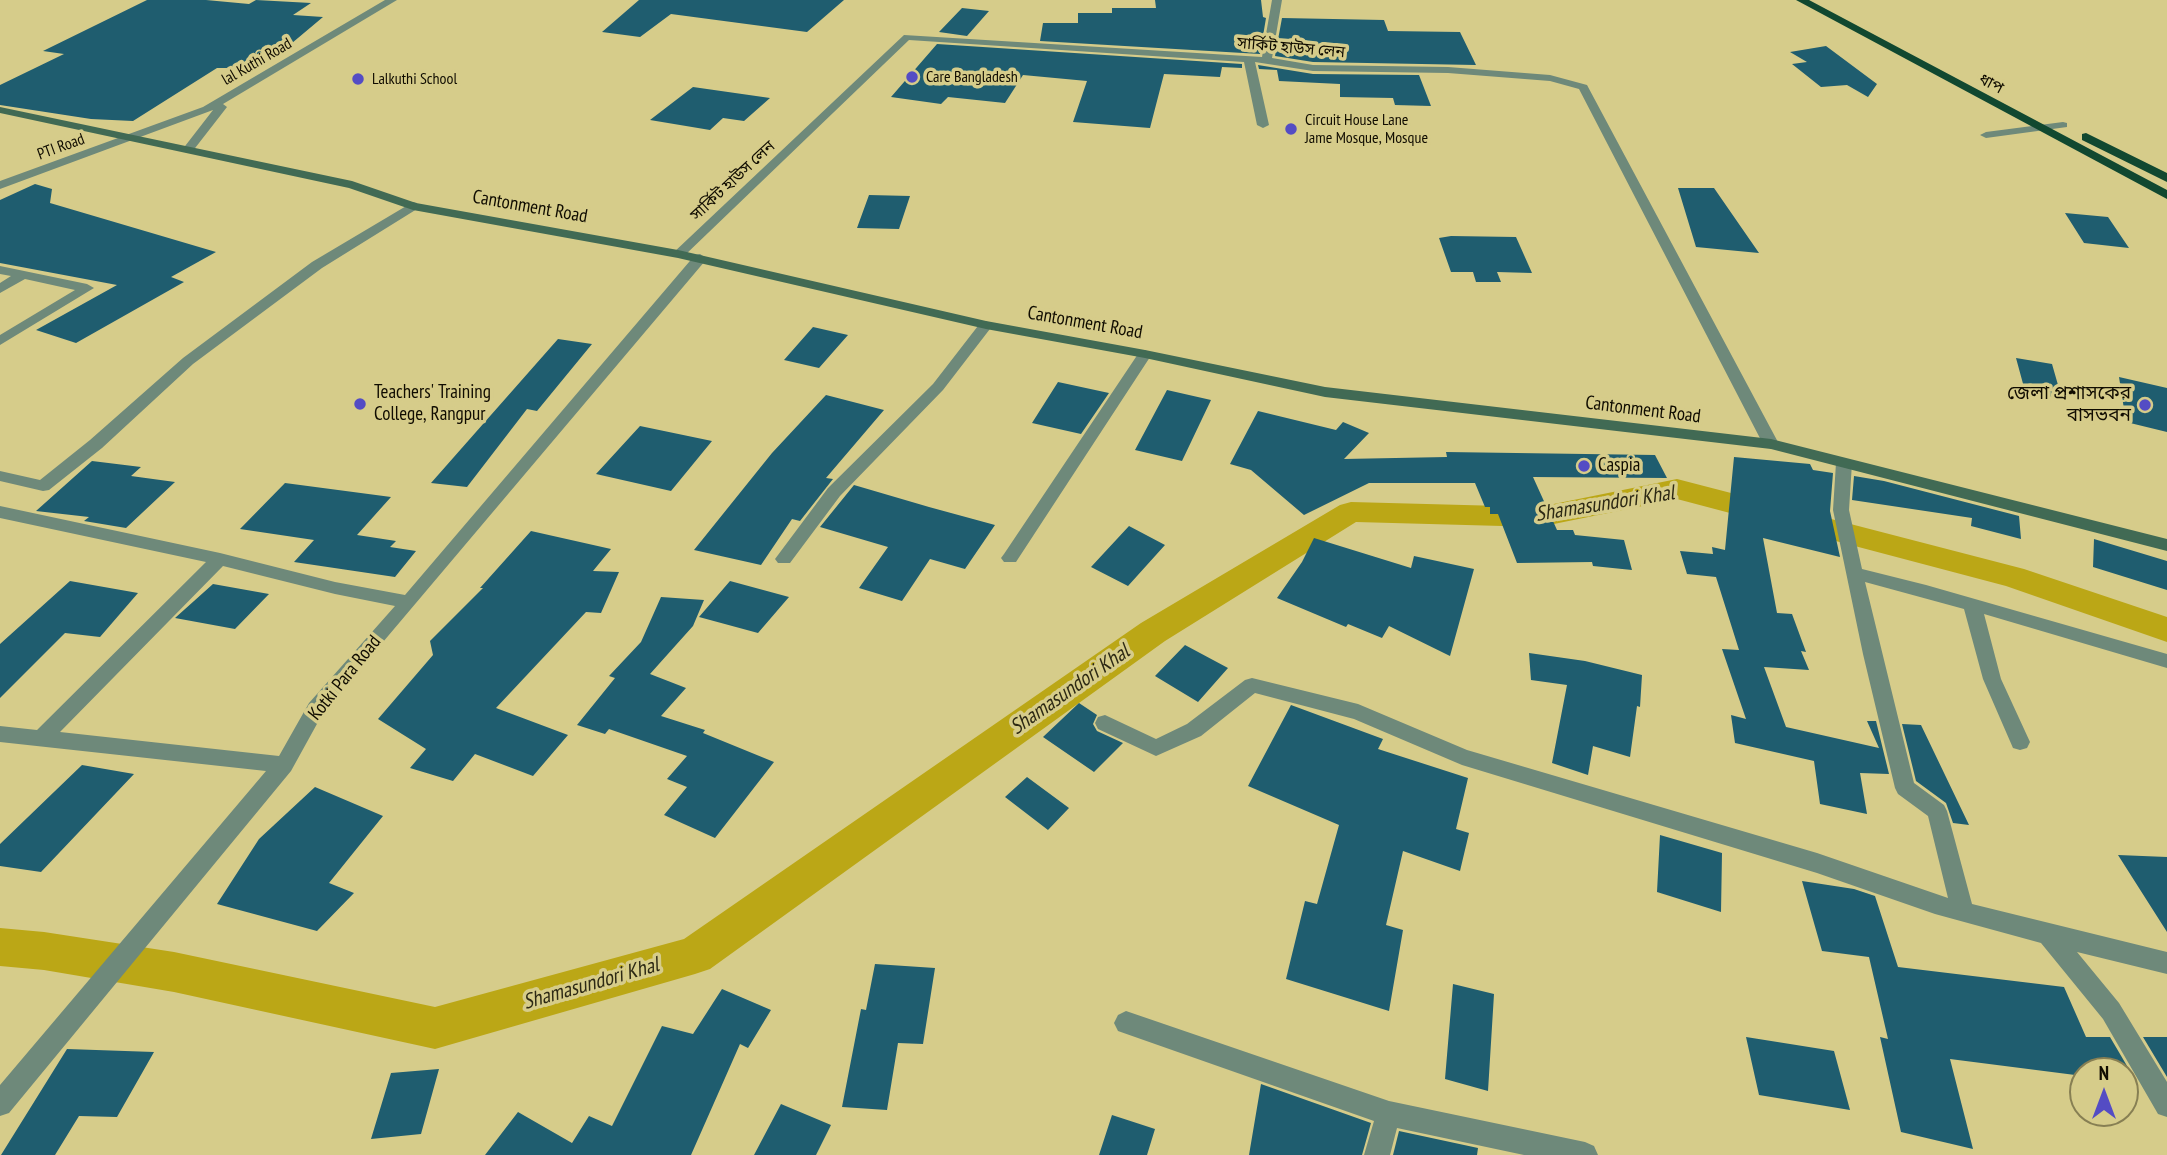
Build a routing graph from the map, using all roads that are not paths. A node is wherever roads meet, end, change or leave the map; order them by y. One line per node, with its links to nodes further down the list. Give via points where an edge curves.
1 (392, 0): 7 (street, lal Kuthi Road)
2 (1277, 0): 6 (street)
3 (1801, 0): 11 (highway, ধাপ)
4 (1825, 0): 10 (highway, ধাপ)
5 (1249, 59): 6 (street, সার্কিট হাউস লেন); 9 (street); 19 (street, সার্কিট হাউস লেন, via 907,37)
6 (1267, 60): 27 (street, সার্কিট হাউস লেন, via 1313,68 1515,74 1583,87)
7 (238, 93): 13 (street, lal Kuthi Road); 14 (street, via 213,115)
8 (0, 110): 13 (main road, Cantonment Road)
9 (1263, 125)
10 (2063, 125): 11 (street); 15 (highway, ধাপ)
11 (2041, 128): 12 (street); 17 (highway, ধাপ)
12 (1986, 135)
13 (132, 138): 14 (main road, Cantonment Road); 16 (street, PTI Road)
14 (188, 150): 18 (main road, Cantonment Road, via 352,185)
15 (2167, 178)
16 (0, 185)
17 (2167, 195)
18 (414, 206): 19 (main road, Cantonment Road); 29 (street, via 313,267 188,361 43,486)
19 (678, 254): 20 (main road, Cantonment Road)
20 (700, 258): 24 (main road, Cantonment Road); 36 (street, Kotki Para Road)
21 (0, 270): 22 (street)
22 (23, 275): 23 (street); 25 (street, via 87,288)
23 (0, 289)
24 (986, 325): 26 (main road, Cantonment Road); 34 (street, via 938,387 834,492)
25 (0, 341)
26 (1145, 354): 27 (main road, Cantonment Road, via 1325,392); 32 (street)
27 (1771, 444): 28 (main road, Cantonment Road)
28 (1844, 463): 31 (main road, Cantonment Road); 35 (street, via 1842,510)
29 (0, 476)
30 (0, 512): 33 (street)
31 (2167, 545)
32 (1010, 558)
33 (220, 559): 36 (street); 41 (street)
34 (783, 559)
35 (1857, 574): 37 (street); 44 (street, via 1905,788 1937,811)
36 (409, 602): 43 (street, Kotki Para Road, via 316,708)
37 (1972, 604): 38 (street); 42 (street, via 1992,678)
38 (2167, 661)
39 (1105, 723): 44 (street, via 1156,748 1194,730 1252,685 1358,712 1462,757 1817,863)
40 (0, 734): 41 (street)
41 (41, 739): 43 (street)
42 (2020, 742)
43 (284, 765): 48 (street, Kotki Para Road)
44 (1963, 912): 45 (street)
45 (2048, 935): 46 (street); 49 (street, via 2111,1011)
46 (2167, 963)
47 (1126, 1023): 50 (street)
48 (0, 1104)
49 (2167, 1105)
50 (1389, 1114): 51 (street); 52 (street)
51 (1377, 1155)
52 (1585, 1155)

